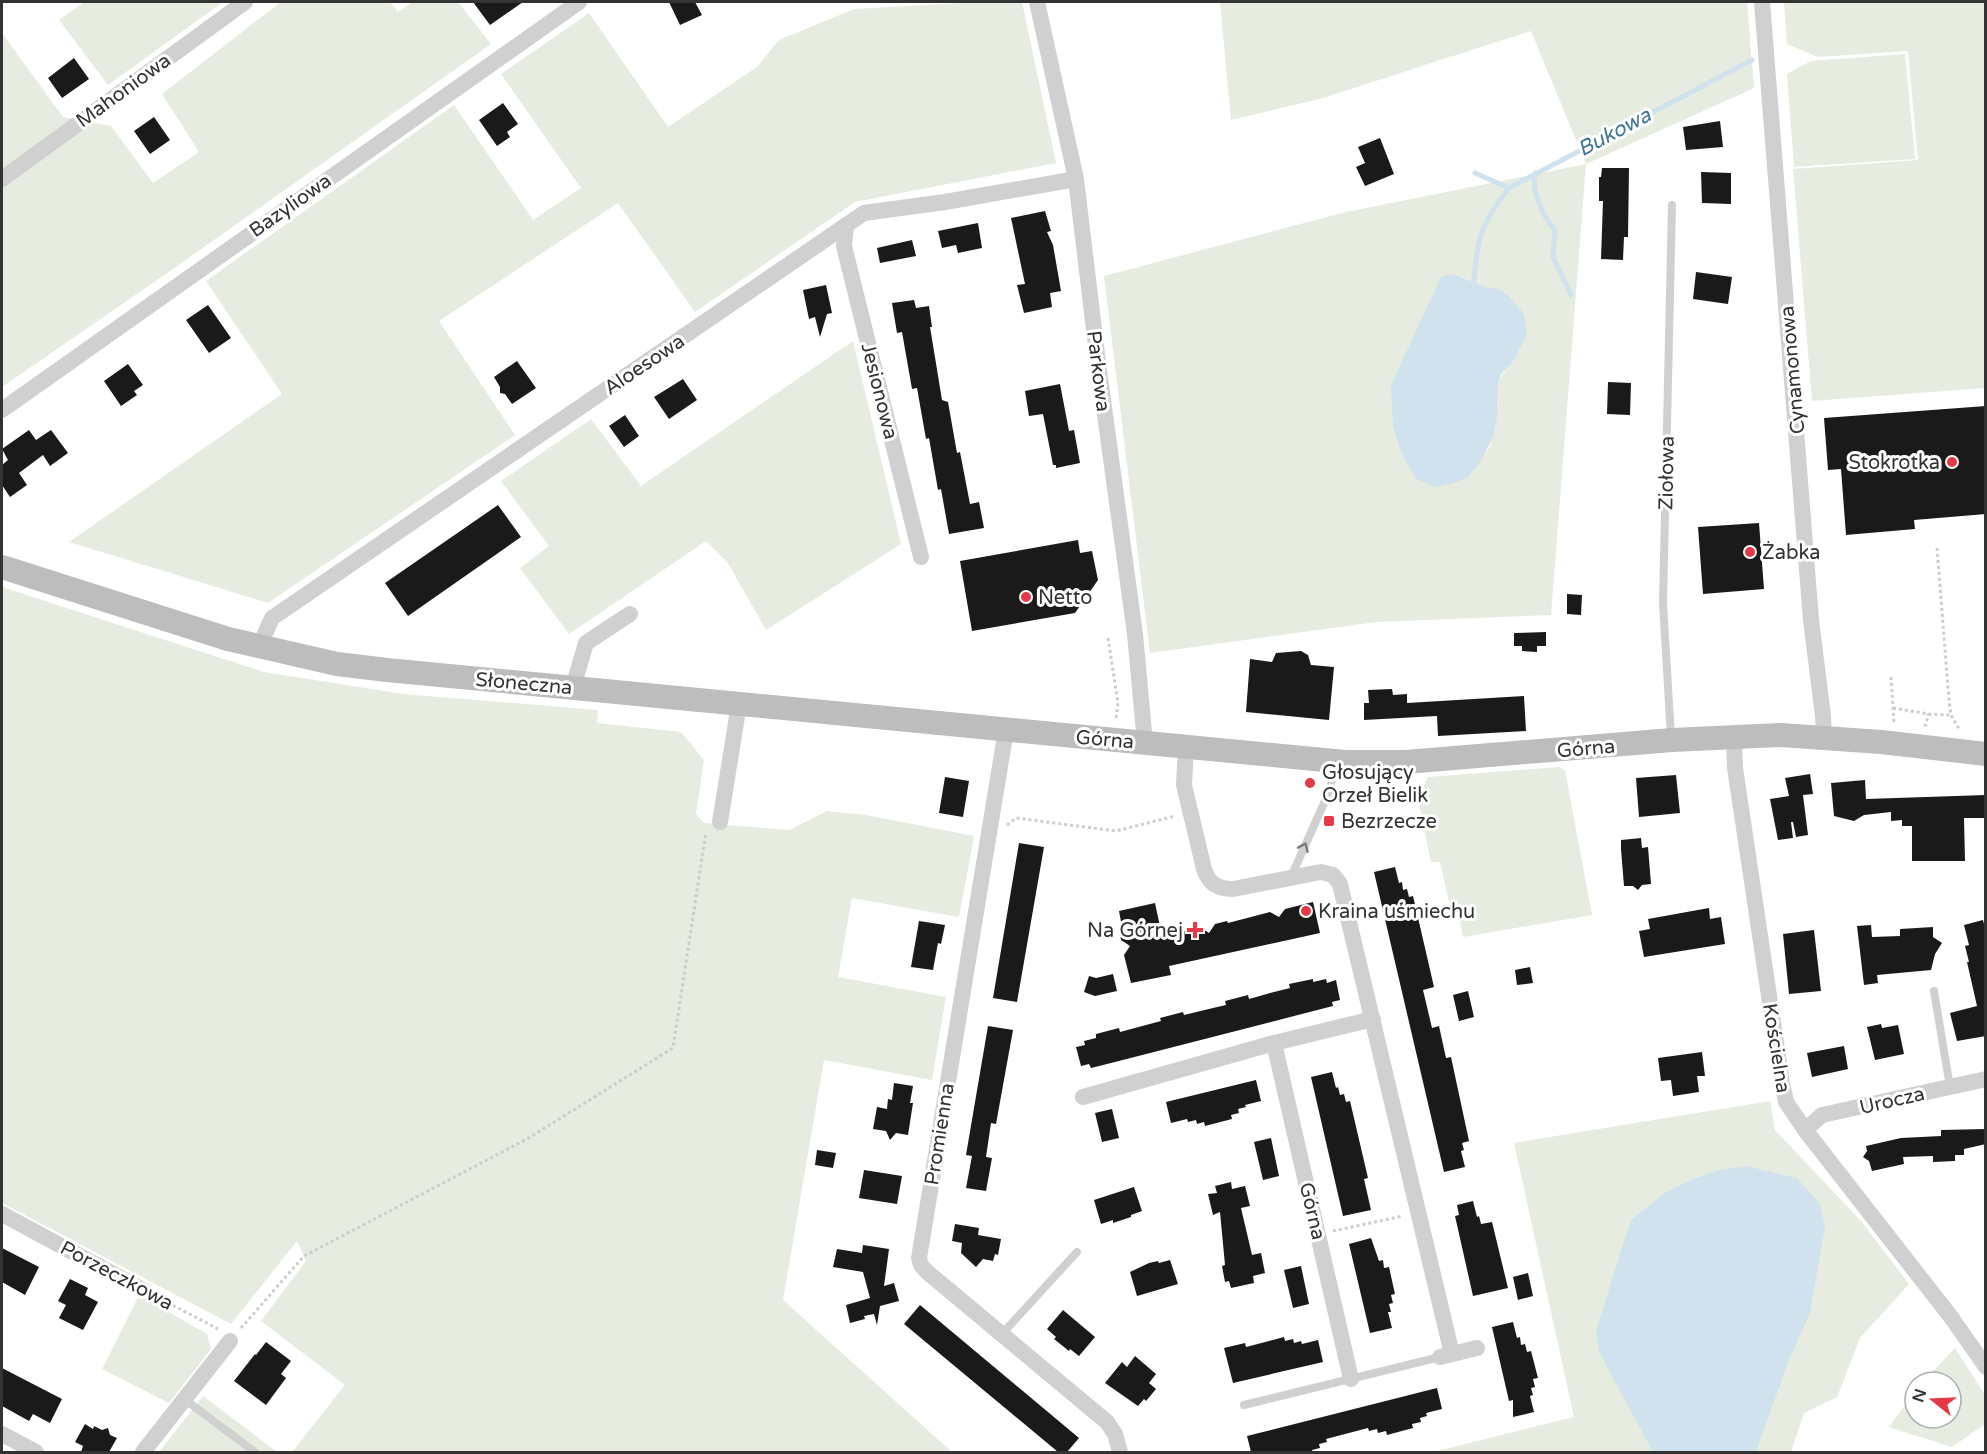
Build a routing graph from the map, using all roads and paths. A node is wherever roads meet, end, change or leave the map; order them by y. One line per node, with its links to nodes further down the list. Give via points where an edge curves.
1 (245, 2): 5 (street, Mahoniowa)
2 (579, 2): 9 (street, Bazyliowa)
3 (1037, 2): 6 (street, Parkowa)
4 (1762, 2): 24 (street, Cynamonowa, via 1811,620)
5 (2, 179)
6 (1076, 179): 8 (street, Aloesowa, via 864,213); 27 (street, Parkowa)
7 (1672, 205): 26 (lane, Ziołowa, via 1663,603)
8 (846, 225): 11 (street, Jesionowa, via 844,246); 15 (street, Aloesowa, via 272,618)
9 (2, 410)
10 (1937, 548): 19 (path, via 1951,715)
11 (921, 557)
12 (2, 567): 15 (street, Słoneczna)
13 (630, 614): 17 (street, via 586,643)
14 (1108, 638): 25 (path, via 1118,703)
15 (259, 647): 17 (street, Słoneczna, via 362,668)
16 (1891, 677): 19 (path)
17 (573, 687): 18 (street, Słoneczna)
18 (740, 704): 21 (street, Słoneczna); 32 (street)
19 (1893, 708): 20 (path)
20 (1894, 725)
21 (1006, 730): 22 (street, Słoneczna); 33 (street, Promienna)
22 (1059, 735): 25 (street, Górna)
23 (1734, 737): 24 (street, Górna); 26 (street, Górna); 41 (street, Kościelna, via 1735,768 1782,1083 1786,1102)
24 (1824, 737): 29 (street, Górna)
25 (1115, 740): 27 (street, Górna)
26 (1672, 740): 30 (street, Górna, via 1406,762)
27 (1145, 743): 28 (street, Górna)
28 (1186, 747): 30 (street, Górna); 34 (street, via 1184,785 1210,881 1233,889)
29 (1986, 754)
30 (1336, 761): 34 (lane, one-way to 30, via 1329,792)
31 (1179, 815): 33 (path, via 1116,831 1016,818)
32 (713, 826): 48 (path, via 673,1048 527,1139 304,1256)
33 (988, 838): 47 (street, Promienna, via 919,1258 926,1271)
34 (1290, 877): 36 (street, via 1324,872 1335,876 1341,884)
35 (1934, 991): 39 (lane)
36 (1373, 1019): 37 (street); 50 (street)
37 (1274, 1043): 40 (street); 44 (street, Górna)
38 (1986, 1079): 39 (street, Urocza)
39 (1950, 1087): 41 (street, Urocza, via 1822,1115)
40 (1083, 1097)
41 (1804, 1130): 51 (street, Kościelna)
42 (2, 1214): 46 (street, Porzeczkowa)
43 (1407, 1215): 44 (path)
44 (1318, 1234): 52 (street, Górna)
45 (1077, 1252): 47 (lane)
46 (143, 1290): 48 (path, Porzeczkowa, via 215,1327)
47 (1002, 1334): 59 (street, Promienna, via 1107,1422)
48 (230, 1341): 53 (street)
49 (1477, 1348): 50 (street)
50 (1446, 1355): 52 (lane)
51 (1986, 1366)
52 (1351, 1379): 54 (lane)
53 (184, 1399): 57 (street); 58 (lane)
54 (1244, 1405)
55 (2, 1434): 56 (street)
56 (36, 1452)
57 (143, 1452)
58 (255, 1452)
59 (1120, 1452)

